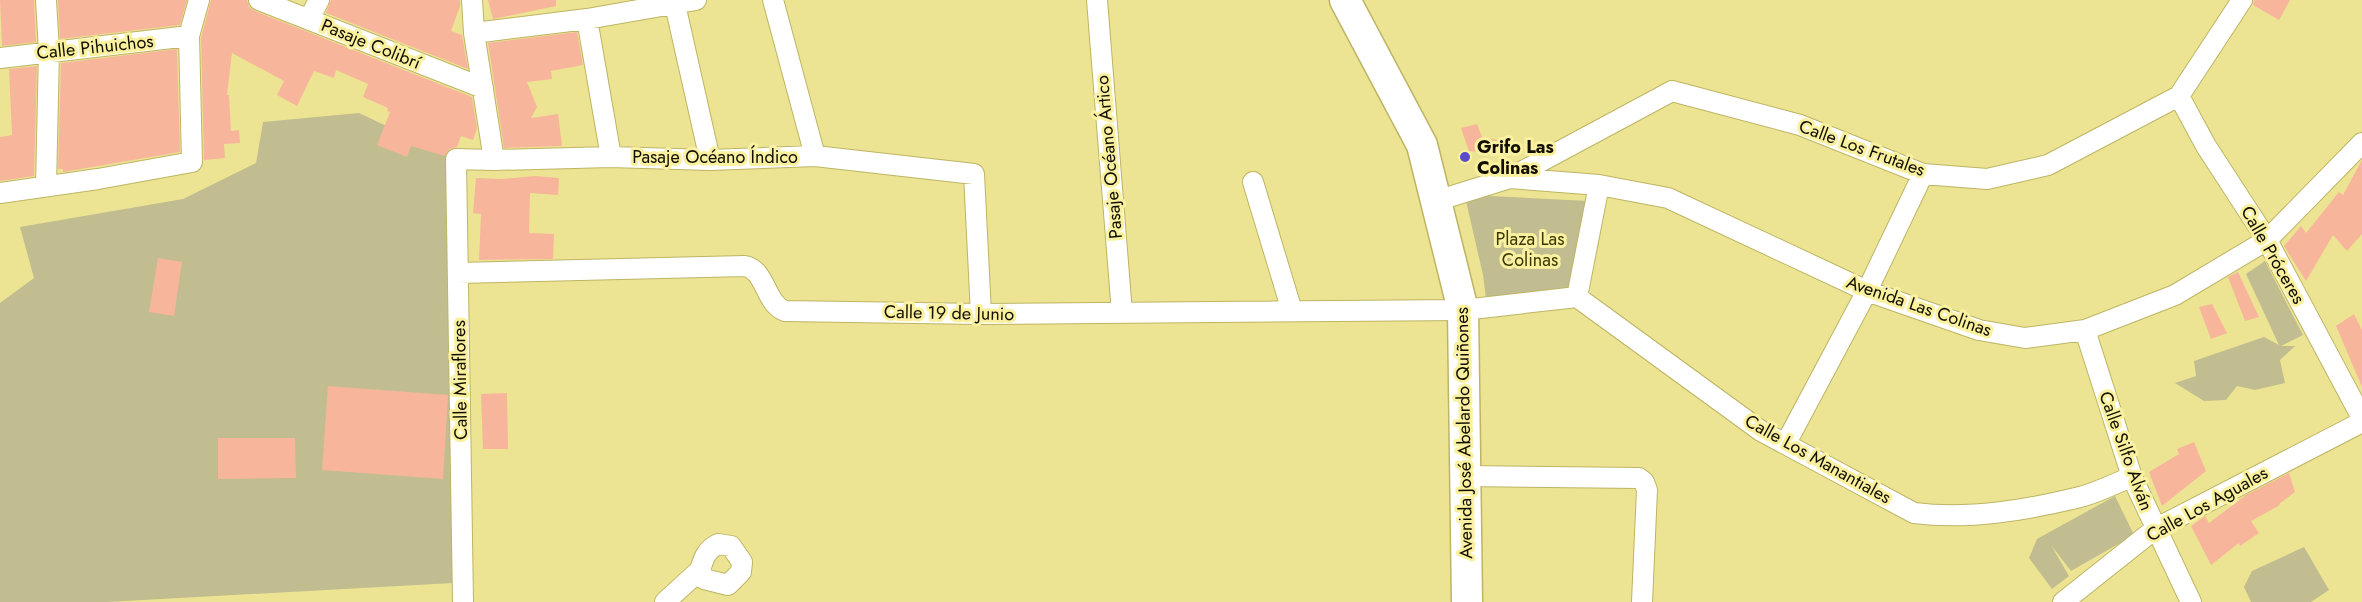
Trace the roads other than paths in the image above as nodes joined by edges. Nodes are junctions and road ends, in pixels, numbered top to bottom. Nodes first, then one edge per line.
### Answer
1 (46, 0) edge
2 (199, 0) edge
3 (259, 0) edge
4 (319, 0) edge
5 (472, 0) edge
6 (696, 0) edge
7 (773, 0) edge
8 (1097, 0) edge
9 (1345, 0) edge
10 (2242, 0) edge
11 (675, 3) edge
12 (309, 19) junction
13 (587, 19) junction
14 (474, 33) junction
15 (189, 36) junction
16 (49, 51) junction
17 (0, 58) edge
18 (483, 88) junction
19 (2179, 96) junction
20 (2362, 143) edge
21 (814, 156) junction
22 (611, 157) junction
23 (456, 159) joint
24 (494, 160) junction
25 (710, 160) junction
26 (1923, 174) junction
27 (1510, 178) junction
28 (1253, 182) dead end
29 (1599, 185) junction
30 (46, 186) junction
31 (0, 193) edge
32 (1436, 201) junction
33 (2267, 240) junction
34 (458, 273) junction
35 (1867, 291) junction
36 (1577, 297) junction
37 (1463, 310) junction
38 (1292, 311) junction
39 (1122, 313) junction
40 (981, 314) junction
41 (2085, 330) junction
42 (2362, 420) edge
43 (1786, 443) junction
44 (1466, 476) junction
45 (2132, 477) junction
46 (2155, 529) junction
47 (700, 570) dead end
48 (463, 602) edge
49 (665, 602) edge
50 (1467, 602) edge
51 (1642, 602) edge
52 (2063, 602) edge
53 (2191, 602) edge

1 - 16 street
2 - 15 street
3 - 12 street, Pasaje Colibrí
4 - 12 street
5 - 14 street
6 - 11 street
7 - 21 street
8 - 39 street, Pasaje Océano Ártico
9 - 32 main road, Avenida José Abelardo Quiñones
10 - 19 street, Calle Los Frutales
11 - 13 street
11 - 25 street
12 - 18 street, Pasaje Colibrí
13 - 14 street
13 - 22 street
14 - 18 street
15 - 16 street, Calle Pihuichos
15 - 30 street
16 - 17 street, Calle Pihuichos
16 - 30 street
18 - 24 street
19 - 26 street, Calle Los Frutales
19 - 33 street, Calle Próceres
20 - 33 street, Avenida Las Colinas
21 - 25 street, Pasaje Océano Índico
21 - 40 street, Pasaje Océano Índico
22 - 24 street, Pasaje Océano Índico
22 - 25 street, Pasaje Océano Índico
23 - 24 street, Pasaje Océano Índico
23 - 34 street, Calle Miraflores
26 - 27 street, Calle Los Frutales
26 - 35 street
27 - 29 street, Avenida Las Colinas
27 - 32 street, Avenida Las Colinas
28 - 38 street
29 - 35 street, Avenida Las Colinas
29 - 36 street
30 - 31 street
32 - 37 main road, Avenida José Abelardo Quiñones
33 - 41 street, Avenida Las Colinas
33 - 42 street, Calle Próceres
34 - 40 street, Calle 19 de Junio
34 - 48 street, Calle Miraflores
35 - 41 street, Avenida Las Colinas
35 - 43 street
36 - 37 street
36 - 43 street, Calle Los Manantiales
37 - 38 street, Calle 19 de Junio
37 - 44 main road, Avenida José Abelardo Quiñones
38 - 39 street, Calle 19 de Junio
39 - 40 street, Calle 19 de Junio
41 - 45 street, Calle Silfo Alván
42 - 46 street, Calle Los Aguales
43 - 45 street, Calle Los Manantiales
44 - 50 main road, Avenida José Abelardo Quiñones
44 - 51 street
45 - 46 street, Calle Silfo Alván
46 - 52 street, Calle Los Aguales
46 - 53 street, Calle Silfo Alván
47 - 49 street

